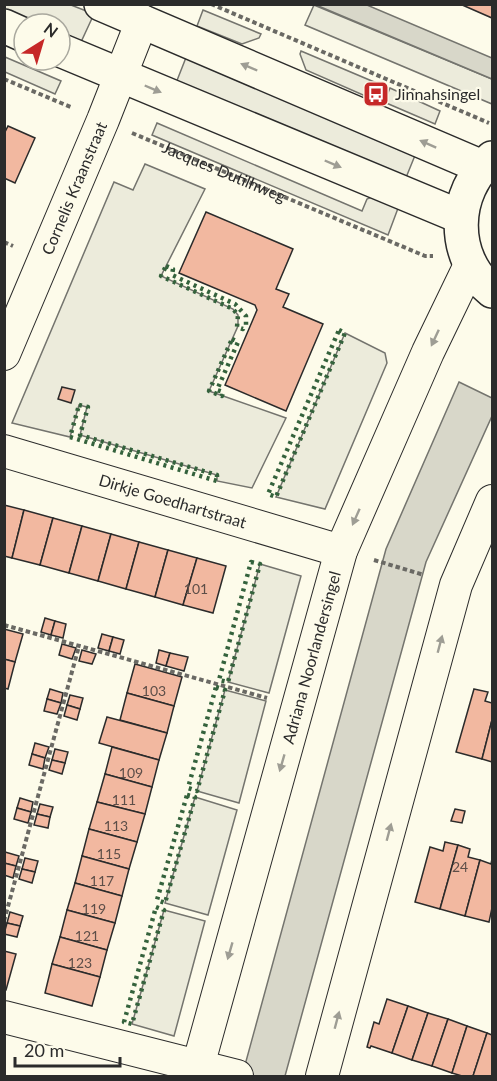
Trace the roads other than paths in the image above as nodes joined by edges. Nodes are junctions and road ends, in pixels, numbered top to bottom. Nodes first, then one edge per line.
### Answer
1 (101, 4) edge
2 (142, 21) junction
3 (72, 55) edge
4 (120, 76) junction
5 (487, 162) edge
6 (461, 217) junction
7 (470, 266) junction
8 (492, 291) edge
9 (4, 354) edge
10 (4, 451) edge
11 (492, 501) edge
12 (341, 551) junction
13 (4, 1017) edge
14 (220, 1072) edge
15 (322, 1077) edge

1 - 2 main road
2 - 4 street, Cornelis Kraanstraat
5 -> 2 main road
3 - 4 main road
4 -> 6 main road
4 - 9 street, Cornelis Kraanstraat
5 - 6 main road
6 - 7 main road
7 - 8 main road
7 -> 12 street, Adriana Noorlandersingel
10 - 12 street, Dirkje Goedhartstraat
15 -> 11 street
12 -> 14 street, Adriana Noorlandersingel
13 - 14 street

